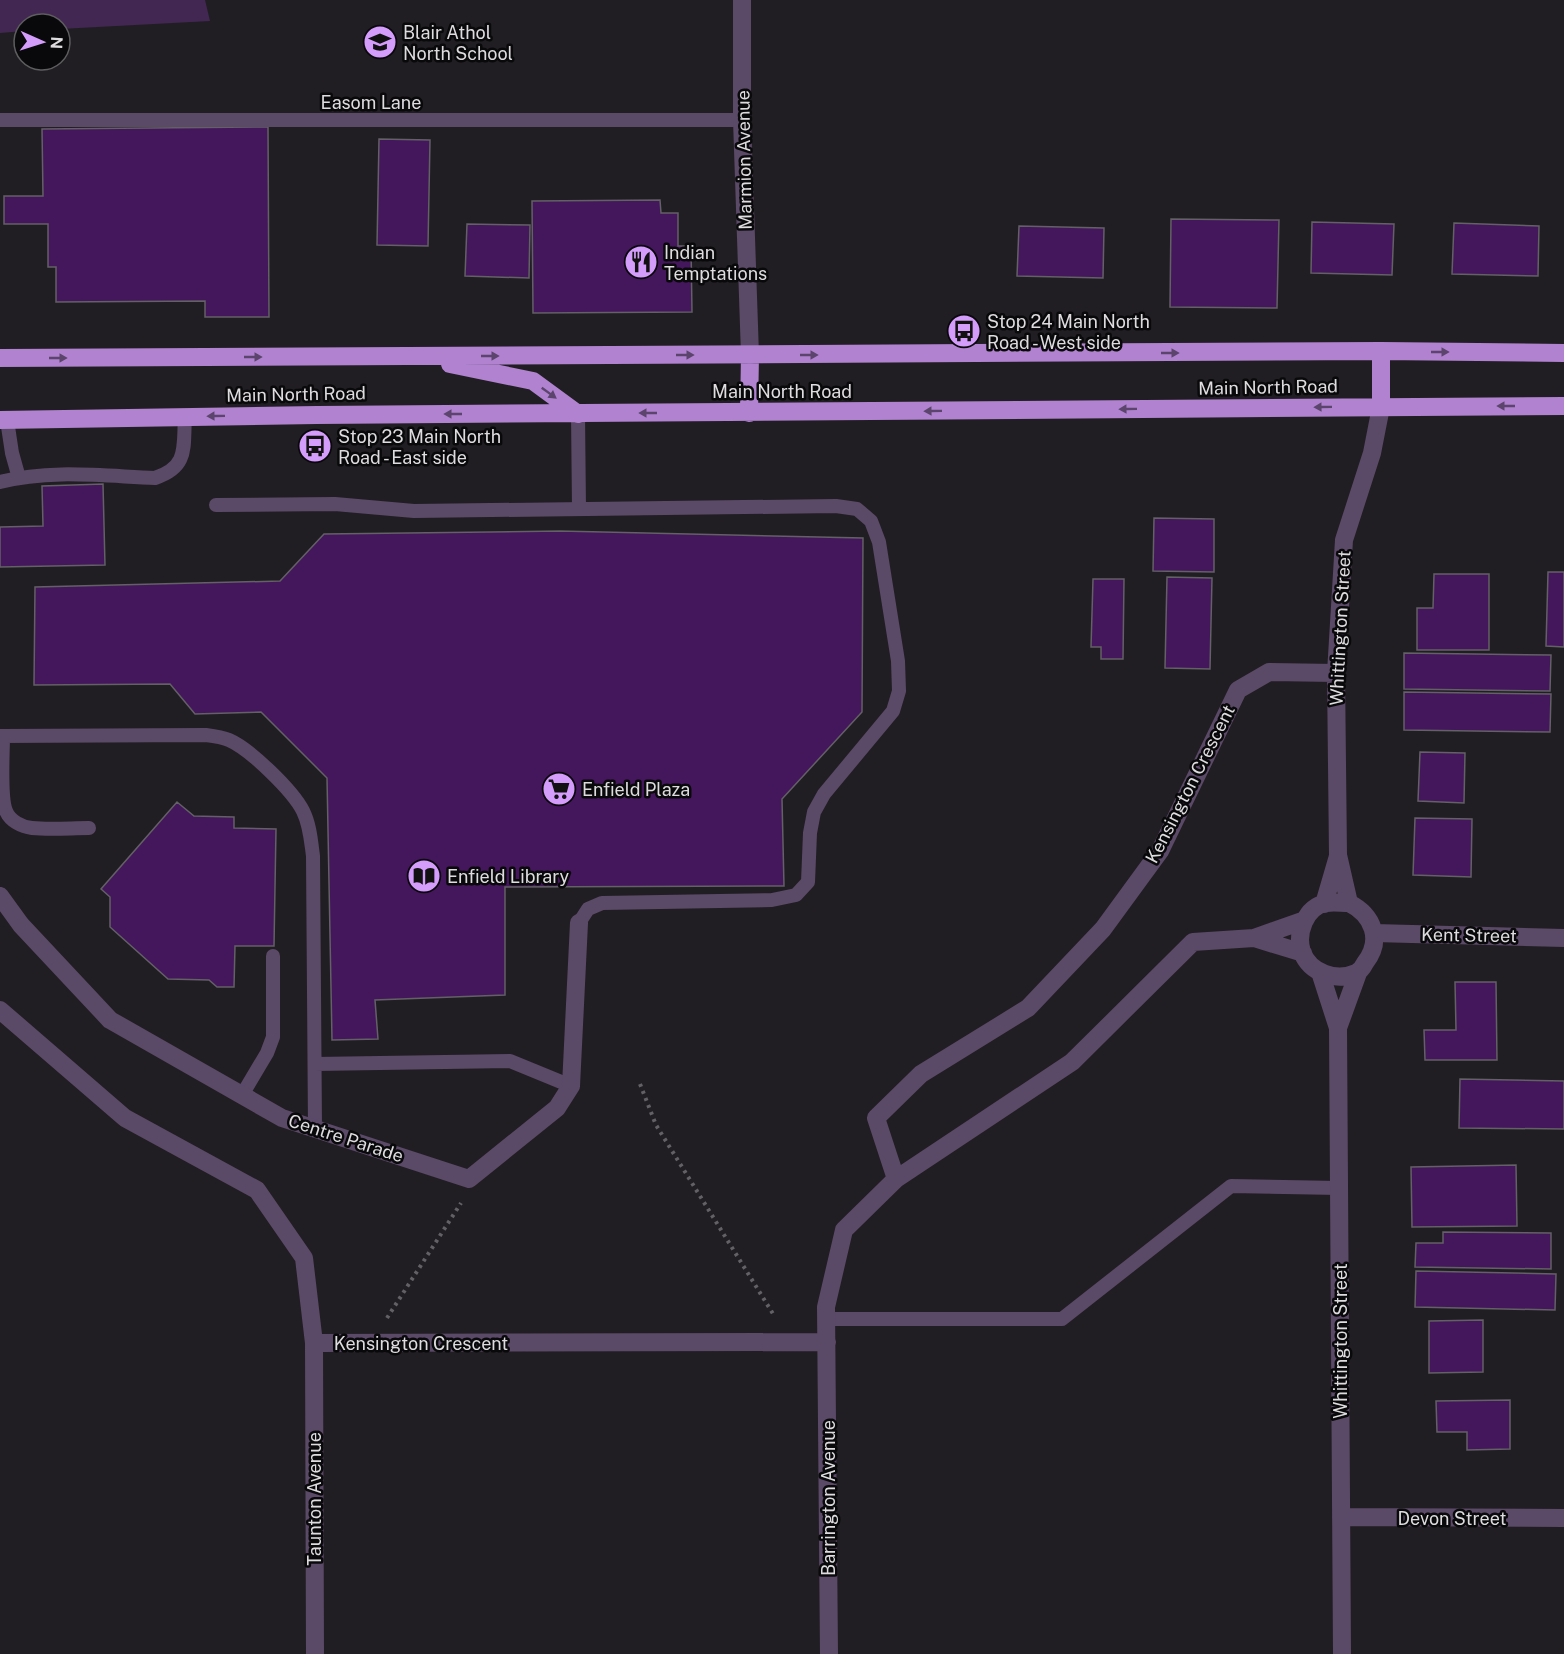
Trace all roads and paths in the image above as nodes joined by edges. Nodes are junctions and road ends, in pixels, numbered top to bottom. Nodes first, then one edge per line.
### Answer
1 (742, 0) edge
2 (0, 120) edge
3 (742, 120) junction
4 (1381, 351) junction
5 (1564, 353) edge
6 (750, 355) junction
7 (413, 357) junction
8 (0, 358) edge
9 (1381, 406) junction
10 (1564, 406) edge
11 (749, 412) junction
12 (578, 414) junction
13 (185, 417) junction
14 (4, 420) edge
15 (19, 477) junction
16 (0, 482) edge
17 (216, 505) dead end
18 (579, 509) junction
19 (1336, 673) junction
20 (1, 736) edge
21 (89, 828) dead end
22 (1338, 855) junction
23 (0, 896) edge
24 (1349, 903) junction
25 (1324, 904) junction
26 (1305, 920) junction
27 (579, 923) joint
28 (1374, 933) junction
29 (1254, 938) junction
30 (1564, 938) edge
31 (1303, 953) junction
32 (273, 956) dead end
33 (1320, 972) junction
34 (1358, 972) junction
35 (0, 1010) edge
36 (1338, 1028) junction
37 (315, 1064) junction
38 (640, 1084) dead end
39 (570, 1086) junction
40 (242, 1095) junction
41 (315, 1128) junction
42 (896, 1179) junction
43 (1339, 1188) junction
44 (463, 1199) dead end
45 (386, 1318) dead end
46 (826, 1319) junction
47 (778, 1323) dead end
48 (827, 1342) junction
49 (314, 1343) junction
50 (1341, 1517) junction
51 (1564, 1518) edge
52 (315, 1654) edge
53 (829, 1654) edge
54 (1342, 1654) edge

1 - 3 street, Marmion Avenue
2 - 3 lane, Easom Lane
3 - 6 street, Marmion Avenue
4 -> 5 highway, Main North Road
6 -> 4 highway, Main North Road
4 - 9 highway
7 -> 6 highway, Main North Road
6 - 11 highway
8 -> 7 highway, Main North Road
7 -> 12 highway
10 -> 9 highway, Main North Road
9 -> 11 highway, Main North Road
9 - 19 street, Whittington Street
11 -> 12 highway, Main North Road
12 -> 13 highway, Main North Road
12 - 18 lane
13 - 14 highway, Main North Road
13 - 15 lane
14 - 15 lane
15 - 16 lane
17 - 18 lane
18 - 27 lane
19 - 22 street, Whittington Street
19 - 42 street, Kensington Crescent
20 - 21 lane
20 - 37 lane
22 - 24 street, Whittington Street
22 - 25 street, Whittington Street
23 - 40 street, Centre Parade
24 - 25 street
24 - 28 street
25 - 26 street
26 - 29 street
26 - 31 street
27 - 39 street
28 - 30 street, Kent Street
28 - 34 street
29 - 31 street
29 - 42 street
31 - 33 street
32 - 40 lane
33 - 34 street
33 - 36 street, Whittington Street
34 - 36 street, Whittington Street
35 - 49 street, Kensington Crescent
36 - 43 street, Whittington Street
37 - 39 lane
37 - 41 lane
38 - 47 path
39 - 41 street, Centre Parade
40 - 41 street, Centre Parade
42 - 46 street
43 - 46 lane
43 - 50 street, Whittington Street
44 - 45 path
46 - 48 street
48 - 49 street, Kensington Crescent
48 - 53 street, Barrington Avenue
49 - 52 street, Taunton Avenue
50 - 51 street, Devon Street
50 - 54 street, Whittington Street

